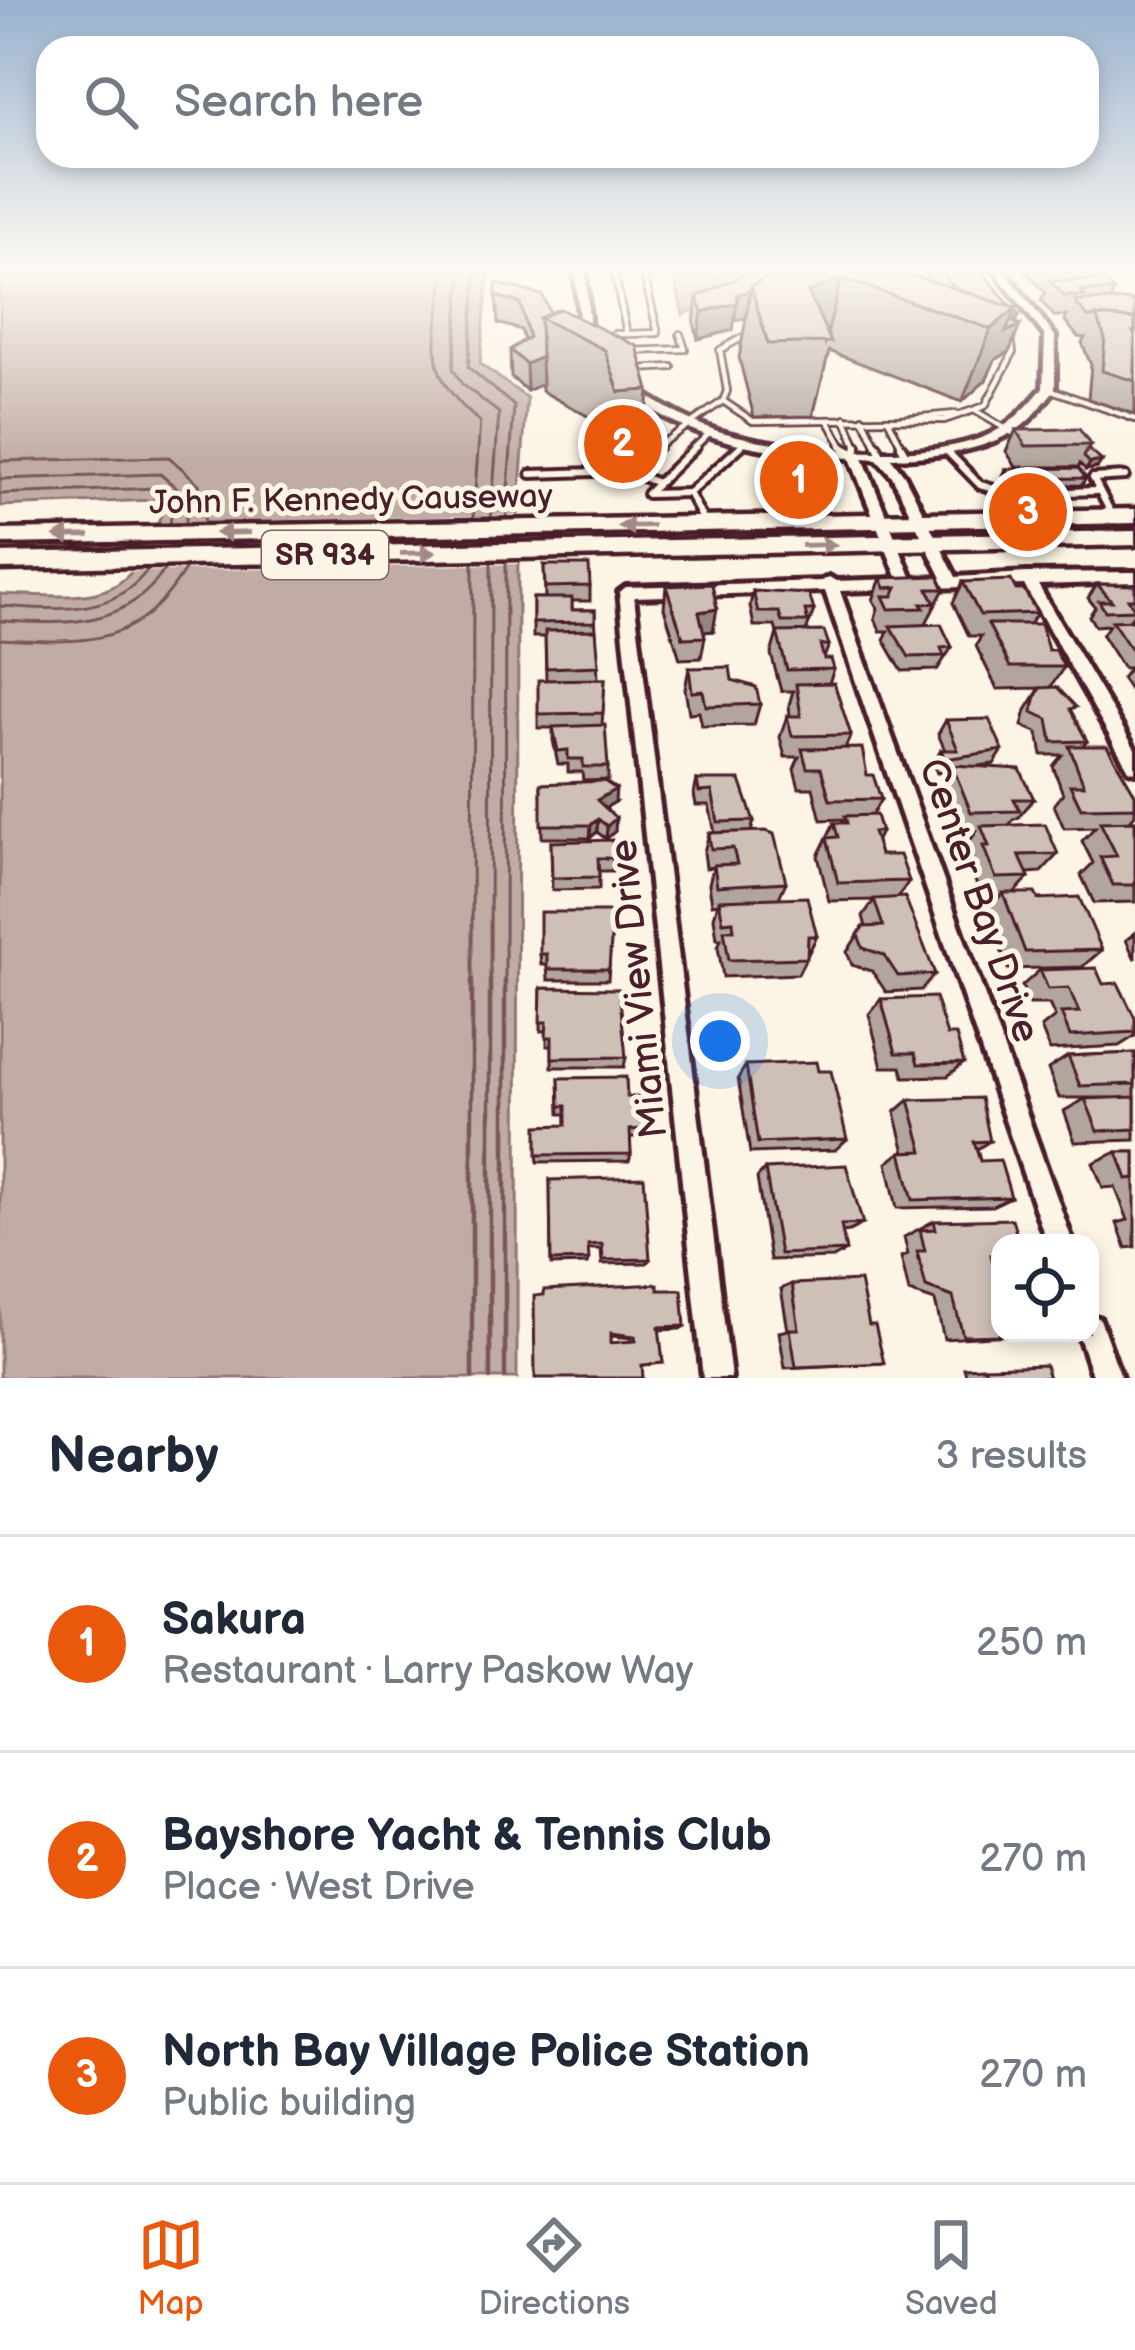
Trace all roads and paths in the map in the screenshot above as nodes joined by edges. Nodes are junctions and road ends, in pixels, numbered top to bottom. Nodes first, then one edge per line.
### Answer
1 (605, 334) edge
2 (614, 334) edge
3 (680, 334) dead end
4 (747, 334) edge
5 (1006, 334) edge
6 (1049, 334) edge
7 (584, 335) joint
8 (622, 351) junction
9 (598, 362) edge
10 (672, 368) dead end
11 (634, 369) junction
12 (618, 376) joint
13 (1049, 389) junction
14 (723, 401) junction
15 (637, 409) edge
16 (973, 410) junction
17 (845, 418) junction
18 (863, 418) junction
19 (1135, 418) edge
20 (888, 419) junction
21 (828, 420) junction
22 (685, 423) junction
23 (1006, 429) junction
24 (710, 432) junction
25 (746, 441) junction
26 (1036, 446) edge
27 (945, 449) junction
28 (905, 453) junction
29 (855, 454) junction
30 (881, 455) junction
31 (532, 474) dead end
32 (1125, 476) dead end
33 (658, 483) junction
34 (1096, 491) junction
35 (688, 493) junction
36 (1012, 494) junction
37 (1124, 516) edge
38 (1025, 518) junction
39 (706, 524) junction
40 (926, 531) junction
41 (885, 532) junction
42 (0, 537) edge
43 (1135, 538) edge
44 (517, 540) junction
45 (0, 561) edge
46 (1135, 577) edge
47 (950, 578) junction
48 (1027, 578) junction
49 (904, 579) junction
50 (829, 582) junction
51 (1135, 766) edge
52 (1057, 1234) edge
53 (1095, 1342) edge
54 (717, 1378) edge
55 (1107, 1378) edge

1 - 7 lane
2 - 8 lane
3 - 8 lane
4 - 14 lane
5 - 16 lane
6 - 13 street
7 - 9 street
8 - 11 lane
10 - 11 lane
11 - 12 lane
12 - 22 street
13 - 19 lane
13 - 23 street
14 - 21 lane
14 - 22 lane
15 - 22 lane
16 - 20 lane
16 - 23 lane
17 - 18 lane
17 - 21 lane
17 - 29 lane
18 - 20 lane
18 - 30 lane
20 - 28 lane
21 - 29 lane
22 - 24 street
23 - 26 lane
23 - 27 street
24 - 25 street
24 - 33 lane
25 - 29 street
25 - 35 lane
27 - 28 street
27 - 36 lane
28 - 30 street
29 - 30 street
29 - 41 street
30 - 40 street
31 - 33 lane
32 - 34 lane
33 - 35 lane
34 - 36 lane
34 - 37 lane
35 - 39 lane
36 - 38 lane
37 - 38 main road, John F. Kennedy Causeway / SR 934
38 - 40 main road, John F. Kennedy Causeway / SR 934
39 - 41 main road, John F. Kennedy Causeway / SR 934
39 -> 44 main road, John F. Kennedy Causeway / SR 934
40 - 41 main road, John F. Kennedy Causeway / SR 934
40 - 43 main road, John F. Kennedy Causeway / SR 934
40 - 47 street
44 -> 41 main road, John F. Kennedy Causeway / SR 934
41 - 49 street
44 -> 42 main road, John F. Kennedy Causeway / SR 934
45 -> 44 main road, John F. Kennedy Causeway / SR 934
46 - 48 street
47 - 48 street
47 - 49 street
48 - 51 street
49 - 50 street
50 - 52 street, Center Bay Drive
50 - 54 street, Miami View Drive
53 - 55 street

